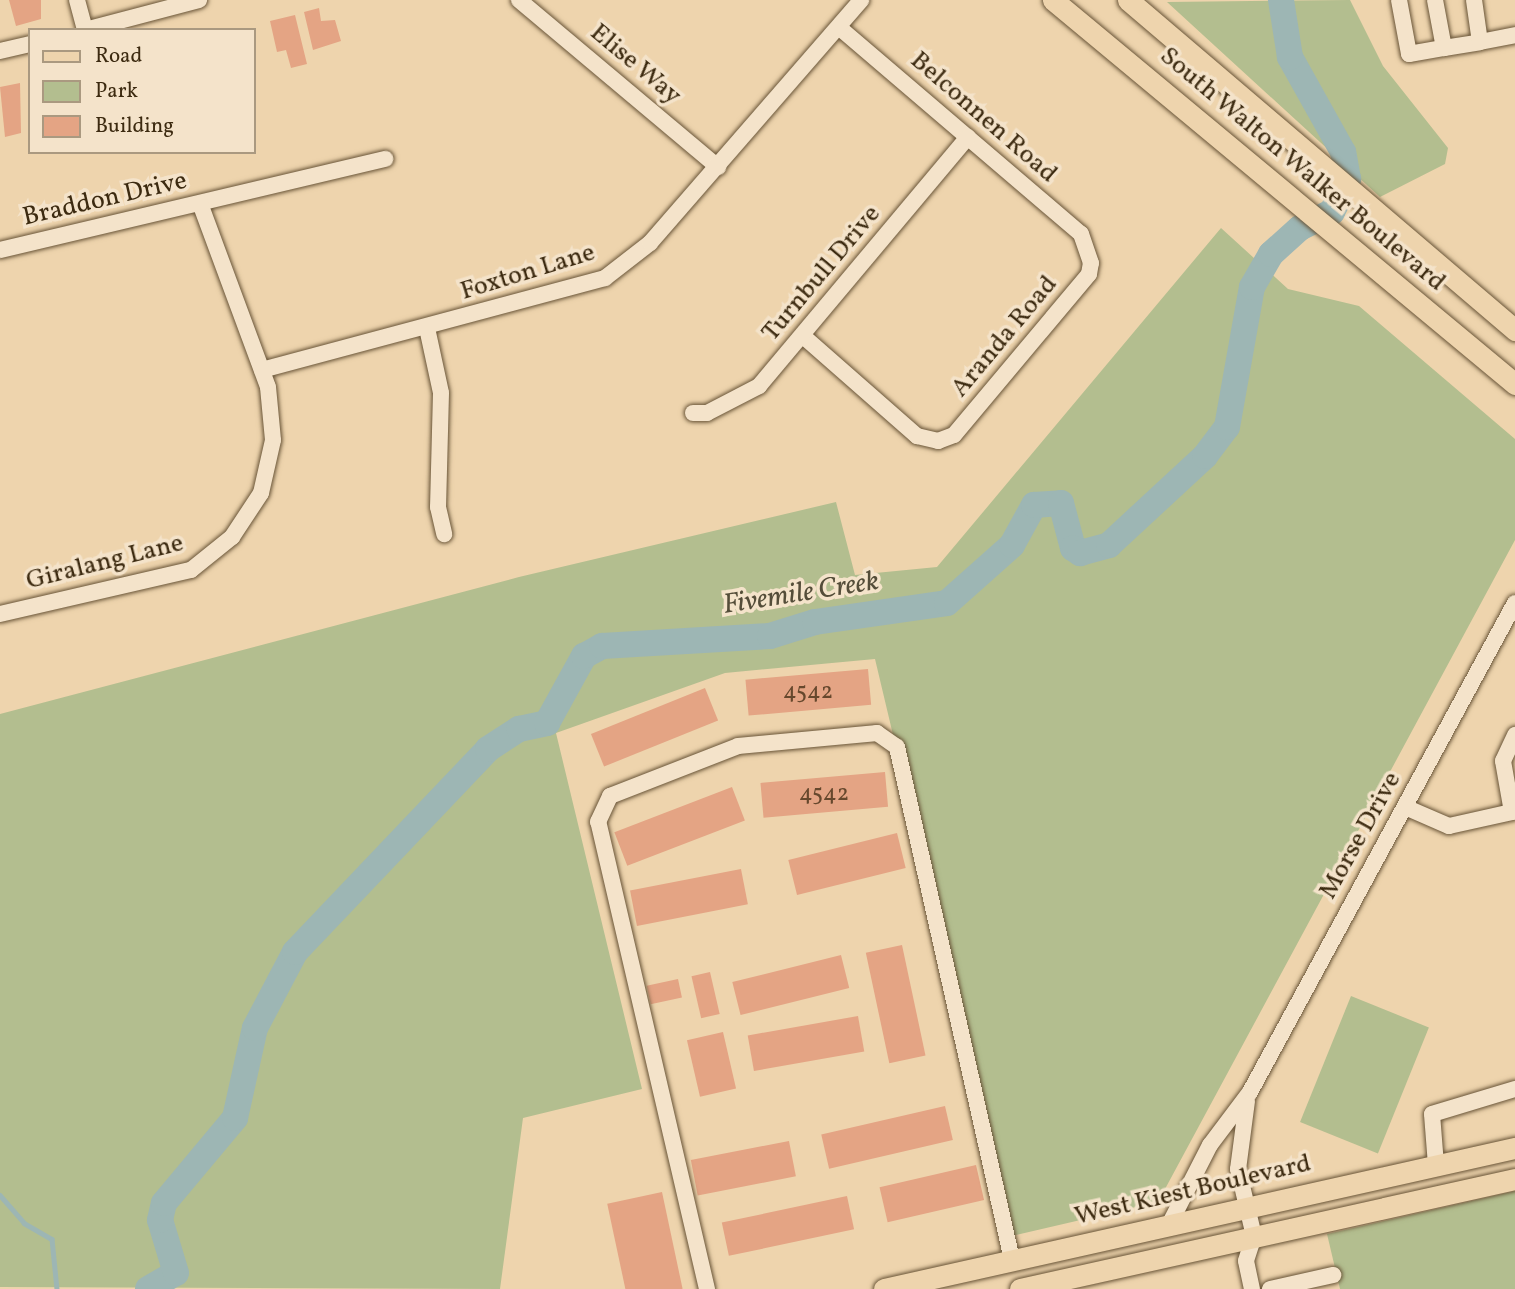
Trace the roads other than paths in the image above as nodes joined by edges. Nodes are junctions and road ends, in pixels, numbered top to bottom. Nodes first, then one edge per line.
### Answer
1 (77, 0) edge
2 (200, 0) edge
3 (519, 0) edge
4 (861, 0) edge
5 (1053, 0) edge
6 (1128, 0) edge
7 (1399, 0) edge
8 (1435, 0) edge
9 (1474, 0) edge
10 (839, 27) junction
11 (84, 28) edge
12 (93, 28) edge
13 (1515, 36) edge
14 (1480, 41) junction
15 (28, 44) edge
16 (1444, 48) junction
17 (0, 51) edge
18 (968, 137) junction
19 (384, 159) dead end
20 (719, 167) junction
21 (200, 203) junction
22 (0, 250) edge
23 (1091, 252) joint
24 (427, 328) junction
25 (1515, 330) edge
26 (803, 336) junction
27 (262, 370) junction
28 (1515, 384) edge
29 (693, 413) dead end
30 (444, 534) dead end
31 (1515, 603) edge
32 (0, 614) edge
33 (1515, 735) edge
34 (1405, 807) junction
35 (1515, 1089) edge
36 (1250, 1092) junction
37 (1515, 1148) edge
38 (1436, 1166) junction
39 (1515, 1179) edge
40 (1246, 1208) junction
41 (1169, 1225) junction
42 (1254, 1236) junction
43 (1012, 1260) junction
44 (1333, 1275) dead end
45 (707, 1289) edge
46 (884, 1289) edge
47 (1020, 1289) edge
48 (1252, 1289) edge
49 (1270, 1289) edge

1 - 11 street
2 - 12 street
3 - 20 street, Elise Way
4 - 10 street, Foxton Lane
5 - 28 main road, South Walton Walker Boulevard
6 - 25 main road, South Walton Walker Boulevard
7 - 16 street
8 - 16 street
9 - 14 street
10 - 18 street, Belconnen Road
10 - 20 street, Foxton Lane
13 - 14 street
14 - 16 street
15 - 17 street
18 - 23 street, Belconnen Road
18 - 26 street, Turnbull Drive
19 - 21 street, Braddon Drive
20 - 24 street, Foxton Lane
21 - 22 street, Braddon Drive
21 - 27 street, Giralang Lane
23 - 26 street, Aranda Road
24 - 27 street, Foxton Lane
24 - 30 street
26 - 29 street, Turnbull Drive
27 - 32 street, Giralang Lane
31 - 34 street, Morse Drive
33 - 34 street
34 - 36 street, Morse Drive
35 - 38 street
36 - 40 street, Morse Drive
36 - 41 street, Morse Drive
37 - 38 main road, West Kiest Boulevard
38 - 40 main road, West Kiest Boulevard
39 - 42 main road
40 - 41 main road, West Kiest Boulevard
40 - 42 street, Morse Drive
41 - 43 main road, West Kiest Boulevard
42 - 47 main road
42 - 48 street
43 - 45 street
43 - 46 main road, West Kiest Boulevard
44 - 49 street

